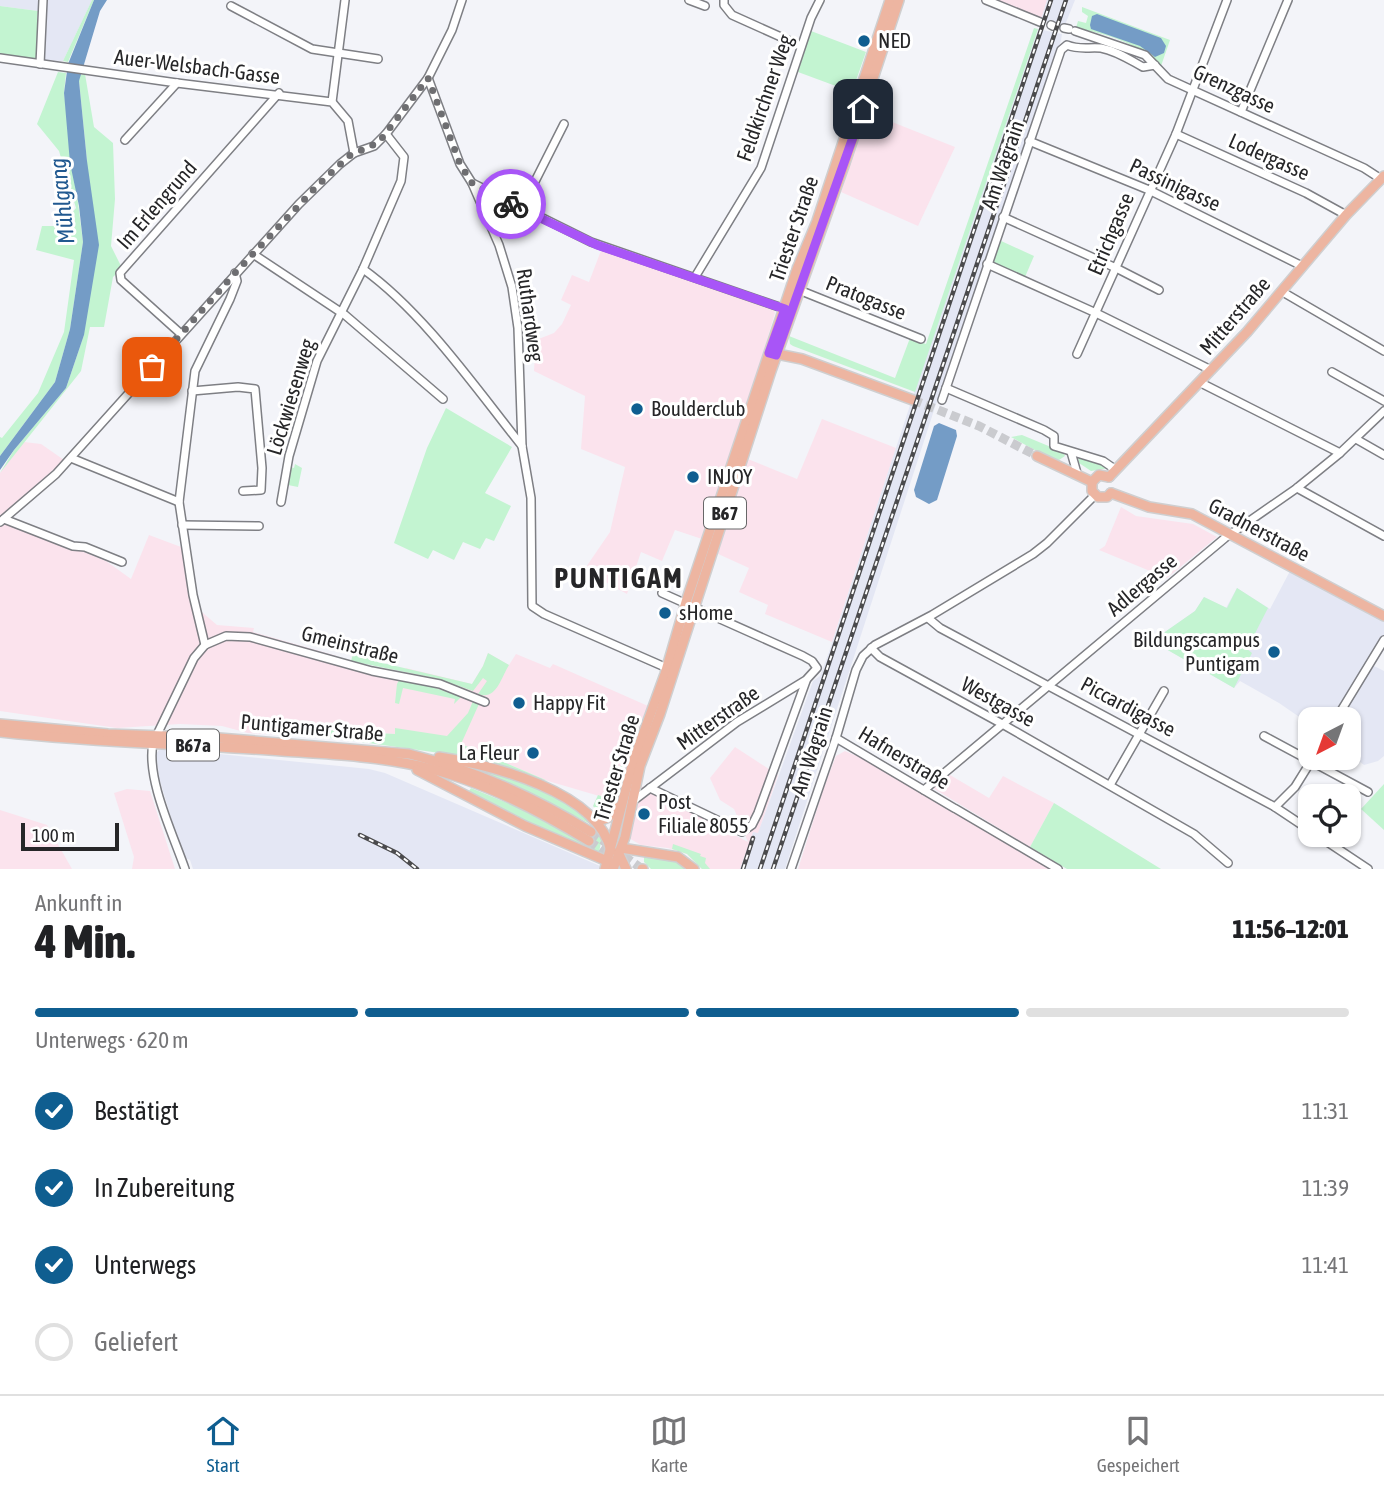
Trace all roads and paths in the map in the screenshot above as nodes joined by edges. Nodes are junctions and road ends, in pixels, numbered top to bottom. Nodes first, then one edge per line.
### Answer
1 (43, 0) edge
2 (345, 0) edge
3 (461, 0) edge
4 (689, 0) edge
5 (724, 0) edge
6 (820, 0) edge
7 (890, 0) edge
8 (899, 0) edge
9 (986, 0) edge
10 (1227, 0) edge
11 (1288, 0) edge
12 (231, 6) dead end
13 (705, 6) dead end
14 (1040, 22) dead end
15 (1069, 29) dead end
16 (801, 46) junction
17 (338, 53) junction
18 (0, 58) edge
19 (378, 59) dead end
20 (40, 64) junction
21 (1155, 65) junction
22 (428, 78) junction
23 (177, 83) junction
24 (1194, 89) junction
25 (279, 93) junction
26 (332, 102) junction
27 (1241, 112) junction
28 (564, 124) dead end
29 (386, 134) junction
30 (1176, 134) junction
31 (125, 140) dead end
32 (1030, 141) junction
33 (354, 153) junction
34 (1382, 177) edge
35 (472, 183) junction
36 (1149, 191) junction
37 (522, 209) junction
38 (1346, 215) junction
39 (1003, 217) junction
40 (253, 254) junction
41 (987, 264) junction
42 (1303, 266) junction
43 (1116, 268) junction
44 (363, 269) junction
45 (235, 273) junction
46 (695, 277) junction
47 (799, 290) junction
48 (1159, 290) dead end
49 (1281, 291) junction
50 (785, 309) junction
51 (340, 312) junction
52 (1096, 313) junction
53 (181, 334) junction
54 (921, 339) dead end
55 (1384, 351) edge
56 (773, 354) junction
57 (1077, 354) dead end
58 (1211, 370) junction
59 (1332, 372) dead end
60 (1199, 382) junction
61 (946, 388) junction
62 (192, 391) junction
63 (443, 399) dead end
64 (913, 400) tunnel mouth
65 (942, 400) dead end
66 (1384, 401) edge
67 (1384, 411) edge
68 (1356, 439) junction
69 (522, 446) junction
70 (1071, 452) junction
71 (1340, 453) junction
72 (1384, 455) edge
73 (1037, 456) tunnel mouth
74 (71, 458) junction
75 (1113, 473) junction
76 (1077, 474) junction
77 (1092, 482) junction
78 (1297, 488) junction
79 (243, 491) dead end
80 (1111, 493) junction
81 (1095, 495) junction
82 (178, 502) junction
83 (281, 502) dead end
84 (2, 520) edge
85 (182, 525) junction
86 (259, 526) dead end
87 (1230, 534) junction
88 (1384, 536) edge
89 (122, 562) dead end
90 (662, 593) dead end
91 (690, 604) junction
92 (1384, 616) edge
93 (928, 618) junction
94 (1384, 640) edge
95 (205, 645) junction
96 (871, 648) junction
97 (667, 668) junction
98 (806, 680) junction
99 (1050, 685) junction
100 (1164, 691) dead end
101 (485, 702) dead end
102 (1343, 707) edge
103 (0, 724) edge
104 (1004, 725) junction
105 (0, 732) edge
106 (158, 734) junction
107 (1141, 734) junction
108 (1265, 736) dead end
109 (836, 738) junction
110 (153, 743) junction
111 (1298, 753) edge
112 (409, 754) junction
113 (400, 762) junction
114 (1305, 770) edge
115 (1329, 770) edge
116 (1110, 785) junction
117 (650, 788) junction
118 (924, 790) junction
119 (1368, 792) dead end
120 (622, 799) junction
121 (632, 802) junction
122 (1275, 807) junction
123 (593, 818) junction
124 (567, 822) junction
125 (1298, 822) edge
126 (590, 836) tunnel mouth
127 (1335, 847) edge
128 (613, 858) edge
129 (1228, 863) dead end
130 (185, 869) edge
131 (626, 869) edge
132 (694, 869) edge
133 (791, 869) edge
134 (1058, 869) edge
135 (1368, 869) edge

1 - 20 street
2 - 17 street
3 - 22 street
4 - 13 street
5 - 16 street
6 - 16 street, Feldkirchner Weg
7 - 50 main road, Triester Straße / B67
8 - 47 main road, Triester Straße / B67
9 - 14 street
10 - 24 street, Etrichgasse
11 - 27 street
12 - 17 street
15 - 21 street, Grenzgasse
16 - 46 street, Feldkirchner Weg
17 - 19 street
17 - 26 street
18 - 20 street, Auer-Welsbach-Gasse
20 - 23 street, Auer-Welsbach-Gasse
21 - 24 street, Grenzgasse
21 - 32 street, Am Wagrain
22 - 29 street
22 - 35 street, Ruthardweg
23 - 25 street, Auer-Welsbach-Gasse
23 - 31 street
24 - 27 street, Grenzgasse
24 - 30 street, Etrichgasse
25 - 26 street, Auer-Welsbach-Gasse
25 - 53 street, Im Erlengrund
26 - 33 street
27 - 34 street, Grenzgasse
28 - 37 street
29 - 33 street
29 - 44 street, Löckwiesenweg
30 - 36 street, Etrichgasse
30 - 38 street, Lodergasse
32 - 36 street, Passinigasse
32 - 39 street, Am Wagrain
33 - 40 street
34 - 38 main road, Mitterstraße
35 - 37 street
35 - 69 street, Ruthardweg
36 - 42 street, Passinigasse
36 - 43 street, Etrichgasse
37 - 46 street
38 - 42 main road, Mitterstraße
39 - 41 street, Am Wagrain
39 - 43 street
40 - 45 street
40 - 51 street
41 - 52 street
41 - 61 street, Am Wagrain
42 - 49 main road, Mitterstraße
43 - 48 street
43 - 52 street, Etrichgasse
44 - 51 street, Löckwiesenweg
44 - 69 street, Ruthardweg
45 - 53 street
45 - 62 street
46 - 50 street
47 - 54 street, Pratogasse
47 - 56 main road, Triester Straße / B67
49 - 55 street
49 - 58 main road, Mitterstraße
50 - 56 main road, Triester Straße / B67
51 - 63 street
51 - 83 street, Löckwiesenweg
52 - 57 street, Etrichgasse
52 - 58 street
53 - 74 street
56 - 64 main road
56 - 91 main road, Triester Straße / B67
58 - 60 main road, Mitterstraße
59 - 66 street
60 - 71 street
60 - 75 main road, Mitterstraße
61 - 65 street, Am Wagrain
61 - 70 street
62 - 79 street
62 - 82 street
67 - 68 street, Adlergasse
68 - 71 street, Adlergasse
68 - 72 street
69 - 97 street, Ruthardweg
70 - 75 street
70 - 76 street
71 - 78 street, Adlergasse
73 - 76 main road
74 - 82 street
74 - 84 street
75 - 77 main road
75 - 80 main road
76 - 77 main road
77 - 81 main road
78 - 87 street, Adlergasse
78 - 88 street
80 - 81 main road
80 - 87 main road, Gradnerstraße
81 - 93 street
82 - 85 street
84 - 89 street
85 - 86 street
85 - 95 street
87 - 92 main road, Gradnerstraße
87 - 99 street, Adlergasse
90 - 91 street
91 - 97 main road, Triester Straße / B67
91 - 98 street
91 - 121 main road, Triester Straße / B67
93 - 96 street
93 - 99 street, Piccardigasse
94 - 102 street
95 - 101 street, Gmeinstraße
95 - 106 street
96 - 104 street, Westgasse
96 - 109 street, Am Wagrain
97 - 120 main road, Triester Straße / B67
98 - 117 street, Mitterstraße
98 - 117 street
99 - 104 street, Adlergasse
99 - 107 street, Piccardigasse
100 - 107 street
103 - 106 main road, Puntigamer Straße / B67a
104 - 116 street, Westgasse
104 - 118 street, Adlergasse
105 - 110 main road, Puntigamer Straße / B67a
106 - 110 street
106 - 112 main road, Puntigamer Straße / B67a
107 - 116 street
107 - 122 street, Piccardigasse
108 - 111 street
109 - 118 street, Hafnerstraße
109 - 133 street, Am Wagrain
110 - 113 main road, Puntigamer Straße / B67a
110 - 130 street
112 - 123 main road
112 - 124 main road, Puntigamer Straße / B67a
113 - 124 main road, Puntigamer Straße / B67a
113 - 128 main road
114 - 122 street
115 - 119 street
116 - 129 street, Westgasse
117 - 121 street, Mitterstraße
118 - 134 street, Hafnerstraße
120 - 123 main road
120 - 128 main road, Triester Straße / B67
121 - 128 main road, Triester Straße / B67
122 - 125 street, Piccardigasse
123 - 128 main road
124 - 126 main road, B67a
127 - 135 street
128 - 131 main road
128 - 132 main road

